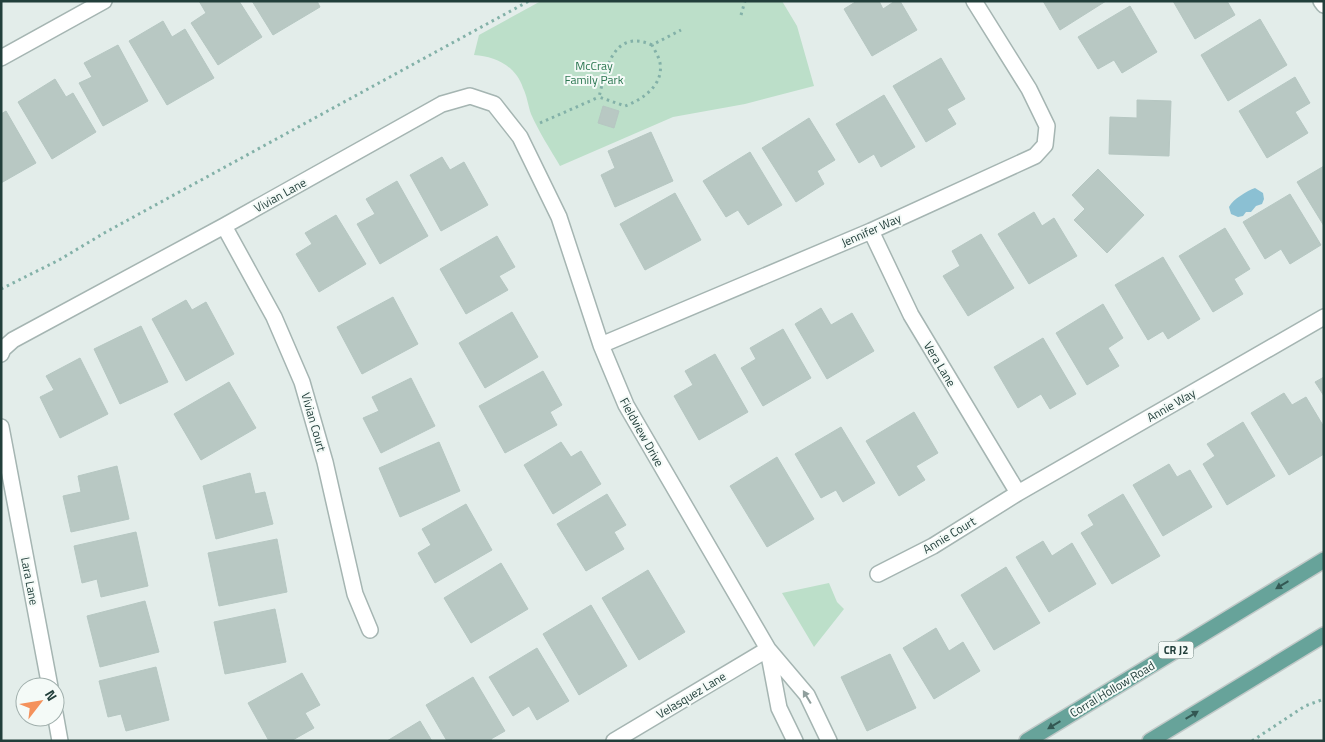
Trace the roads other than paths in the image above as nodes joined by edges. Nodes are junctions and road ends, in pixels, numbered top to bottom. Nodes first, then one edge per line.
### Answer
1 (104, 1) edge
2 (974, 1) edge
3 (1322, 1) edge
4 (1324, 5) edge
5 (2, 56) edge
6 (538, 172) joint
7 (224, 226) junction
8 (871, 231) junction
9 (1324, 317) edge
10 (601, 345) junction
11 (1, 354) edge
12 (1, 427) edge
13 (1018, 493) junction
14 (1324, 560) edge
15 (878, 574) dead end
16 (370, 630) dead end
17 (1324, 635) edge
18 (768, 648) junction
19 (48, 677) edge
20 (58, 727) edge
21 (60, 741) edge
22 (614, 741) edge
23 (795, 741) edge
24 (829, 741) edge
25 (1027, 741) edge
26 (1150, 741) edge

1 - 5 street
2 - 8 street, Jennifer Way
3 - 4 street
6 - 7 street, Vivian Lane
6 - 10 street, Fieldview Drive
7 - 11 street, Vivian Lane
7 - 16 street, Vivian Court
8 - 10 street, Jennifer Way
8 - 13 street, Vera Lane
9 - 13 street, Annie Way
10 - 18 street, Fieldview Drive
12 - 19 street, Lara Lane
13 - 15 street, Annie Court
14 -> 25 main road, Corral Hollow Road / CR J2
26 -> 17 main road
18 - 22 street, Velasquez Lane
18 - 23 street, Fieldview Drive
24 -> 18 street, Fieldview Drive
20 - 21 street

